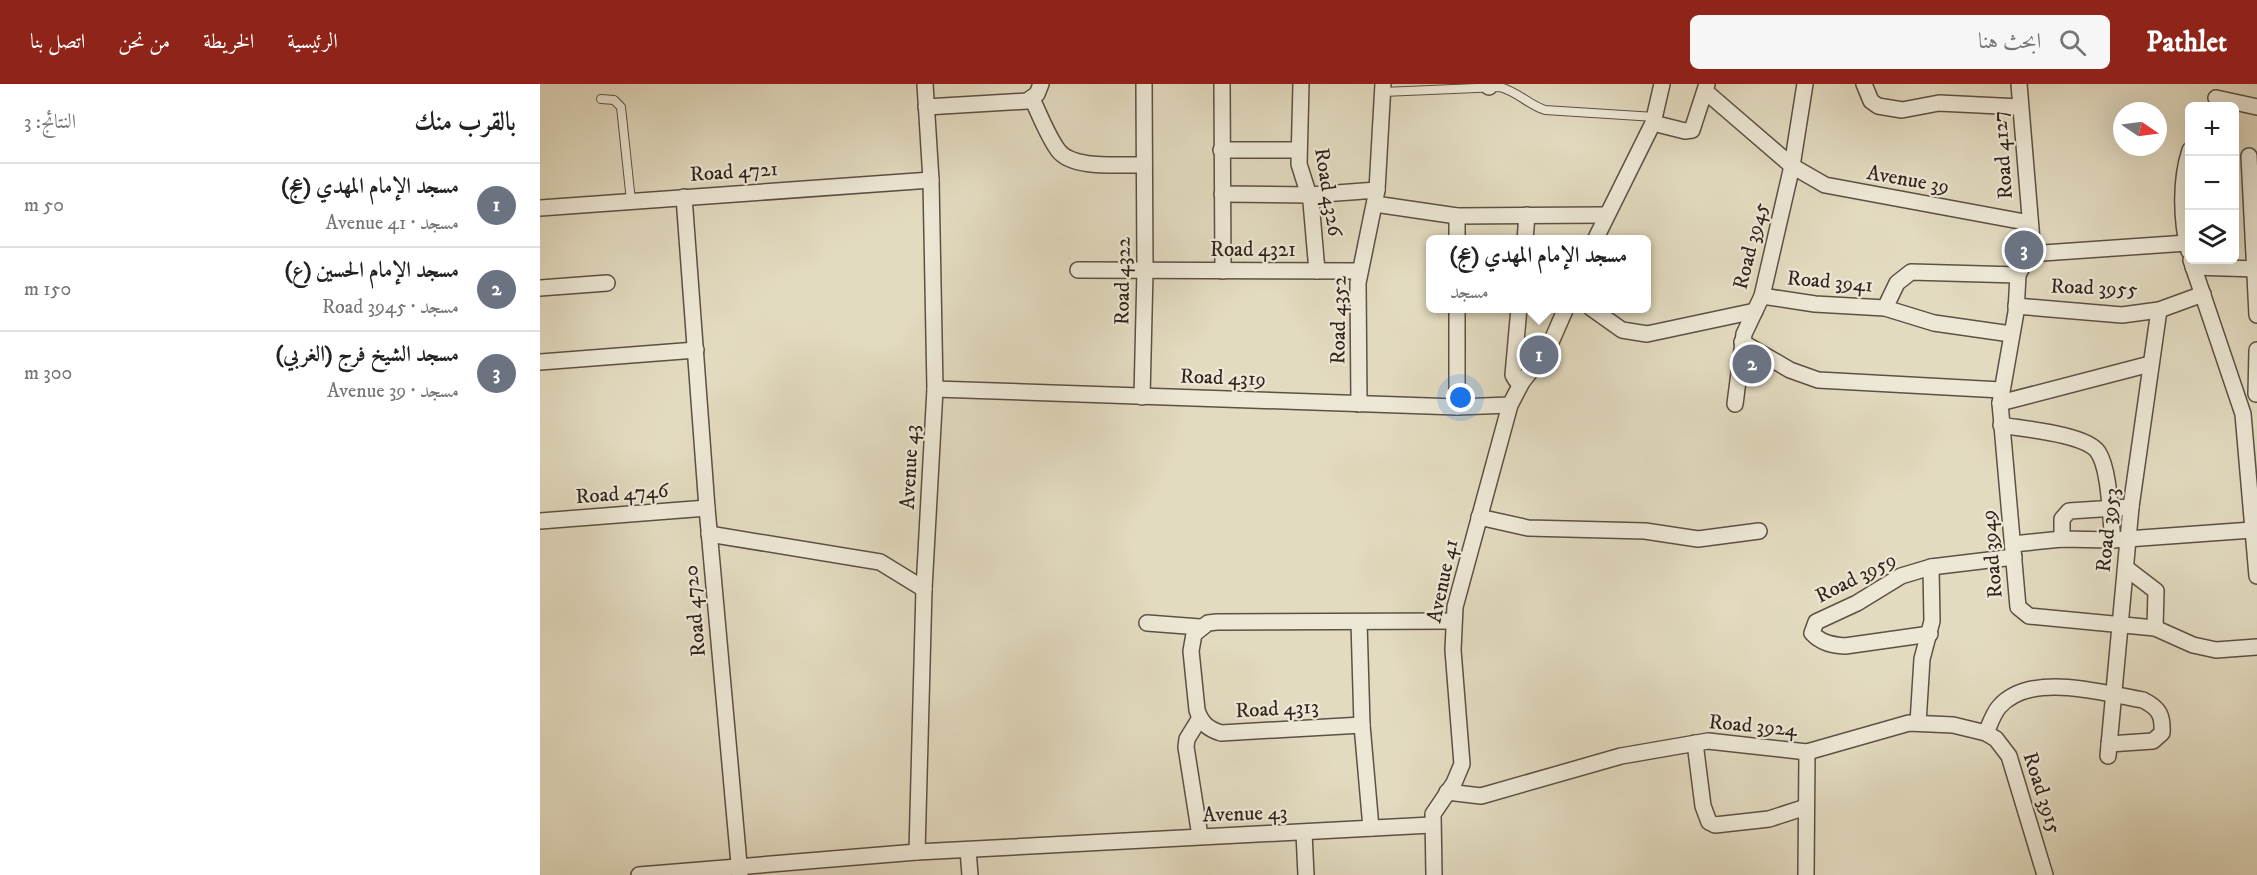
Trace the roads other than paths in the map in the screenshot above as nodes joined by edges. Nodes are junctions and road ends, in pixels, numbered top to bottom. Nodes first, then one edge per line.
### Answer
1 (925, 84) edge
2 (1041, 84) edge
3 (1144, 84) edge
4 (1222, 84) edge
5 (1301, 84) edge
6 (1662, 84) edge
7 (1805, 84) edge
8 (1864, 84) edge
9 (2019, 84) edge
10 (1489, 85) edge
11 (1706, 87) edge
12 (1383, 88) edge
13 (2216, 96) edge
14 (601, 99) dead end
15 (1032, 99) junction
16 (926, 106) junction
17 (2257, 106) edge
18 (2020, 107) junction
19 (1654, 120) junction
20 (1221, 150) junction
21 (1298, 150) junction
22 (2247, 155) edge
23 (2189, 156) edge
24 (1144, 165) junction
25 (1792, 166) junction
26 (931, 180) junction
27 (1222, 194) junction
28 (1310, 195) junction
29 (684, 197) junction
30 (1376, 197) junction
31 (631, 201) junction
32 (540, 208) edge
33 (2187, 210) edge
34 (1527, 215) junction
35 (1605, 215) junction
36 (1457, 216) junction
37 (2030, 223) junction
38 (1457, 235) edge
39 (1525, 235) edge
40 (1597, 235) edge
41 (2029, 254) junction
42 (2185, 256) edge
43 (2193, 264) edge
44 (2230, 264) edge
45 (2255, 269) edge
46 (1078, 270) dead end
47 (1146, 270) junction
48 (1223, 271) junction
49 (1317, 271) junction
50 (1360, 271) junction
51 (2018, 275) junction
52 (607, 283) dead end
53 (540, 288) edge
54 (2203, 294) junction
55 (1762, 296) junction
56 (2016, 306) junction
57 (1885, 308) junction
58 (2158, 310) junction
59 (1755, 311) junction
60 (1457, 313) edge
61 (1519, 313) edge
62 (1564, 313) edge
63 (1597, 313) edge
64 (2257, 315) edge
65 (2011, 334) junction
66 (1742, 342) junction
67 (696, 350) junction
68 (2257, 350) edge
69 (540, 362) edge
70 (2150, 364) junction
71 (1522, 382) junction
72 (935, 389) junction
73 (2257, 394) edge
74 (2238, 396) junction
75 (1142, 397) junction
76 (2000, 397) junction
77 (1359, 404) junction
78 (1735, 404) dead end
79 (1510, 405) junction
80 (1457, 407) junction
81 (2001, 425) junction
82 (2251, 430) edge
83 (2131, 507) junction
84 (707, 508) junction
85 (2109, 508) junction
86 (1479, 517) junction
87 (540, 521) edge
88 (2252, 530) junction
89 (1759, 531) dead end
90 (709, 534) junction
91 (2062, 539) junction
92 (2120, 539) junction
93 (2014, 551) junction
94 (1931, 567) junction
95 (2126, 568) junction
96 (2257, 573) edge
97 (924, 588) junction
98 (1453, 621) junction
99 (1359, 622) junction
100 (1147, 623) dead end
101 (2120, 625) junction
102 (1200, 627) junction
103 (2155, 628) junction
104 (1930, 634) junction
105 (2257, 647) edge
106 (2112, 695) junction
107 (1200, 718) junction
108 (1918, 723) junction
109 (1362, 725) junction
110 (1986, 732) junction
111 (1695, 743) junction
112 (1807, 752) junction
113 (1447, 792) junction
114 (1806, 807) junction
115 (1431, 825) junction
116 (1371, 828) junction
117 (1304, 832) junction
118 (1200, 836) junction
119 (968, 850) junction
120 (917, 852) junction
121 (740, 871) edge
122 (639, 875) edge
123 (970, 875) edge
124 (1306, 875) edge
125 (1434, 875) edge
126 (1806, 875) edge
127 (2045, 875) edge

1 - 16 street, Avenue 43
2 - 15 street
3 - 24 street, Road 4322
4 - 20 street
5 - 21 street, Road 4326
6 - 19 street
7 - 25 street, Road 3945
8 - 18 street
9 - 18 street, Road 4127
10 - 12 lane
10 - 19 lane
11 - 19 street, Avenue 39
11 - 25 street, Avenue 39
12 - 30 street, Road 4352
13 - 17 street
14 - 31 lane
15 - 16 street
15 - 24 street
16 - 26 street, Avenue 43
18 - 37 street, Road 4127
19 - 35 street
20 - 21 street
20 - 27 street
21 - 28 street, Road 4326
22 - 45 street
23 - 33 street
24 - 47 street, Road 4322
25 - 37 street, Avenue 39
25 - 55 street, Road 3945
26 - 29 street, Road 4721
26 - 72 street, Avenue 43
27 - 28 street
27 - 48 street
28 - 30 street
28 - 49 street, Road 4326
29 - 31 street, Road 4721
29 - 67 street, Road 4720
30 - 36 street
30 - 50 street, Road 4352
31 - 32 street, Road 4721
34 - 35 street
34 - 36 street
34 - 39 street
35 - 40 street
36 - 38 street
37 - 41 street
41 - 42 street
41 - 51 street, Road 3949
43 - 54 street
44 - 45 street
45 - 64 street
46 - 47 street, Road 4321
47 - 48 street, Road 4321
47 - 75 street, Road 4322
48 - 49 street, Road 4321
49 - 50 street, Road 4321
50 - 77 street, Road 4352
51 - 56 street, Road 3949
51 - 57 street, Road 3941
52 - 53 street
54 - 58 street, Road 3955
54 - 74 street
55 - 57 street, Road 3941
55 - 59 street, Road 3945
56 - 58 street, Road 3955
56 - 65 street, Road 3949
57 - 65 street
58 - 70 street, Road 3953
59 - 63 street
59 - 66 street, Road 3945
60 - 80 street
61 - 71 street
62 - 71 street, Avenue 41
65 - 76 street, Road 3949
66 - 76 street
66 - 78 street, Road 3945
67 - 69 street
67 - 84 street, Road 4720
68 - 73 street
70 - 76 street
70 - 83 street, Road 3953
71 - 79 street, Avenue 41
72 - 75 street, Road 4319
72 - 97 street, Avenue 43
73 - 74 street
74 - 82 street
75 - 77 street, Road 4319
76 - 81 street, Road 3949
77 - 80 street, Road 4319
79 - 80 street, Road 4319
79 - 86 street, Avenue 41
81 - 85 street
81 - 93 street, Road 3949
82 - 88 street
83 - 85 street
83 - 92 street, Road 3953
84 - 87 street, Road 4746
84 - 90 street, Road 4720
85 - 91 street
85 - 92 street
86 - 89 street
86 - 98 street, Avenue 41
88 - 92 street, Road 3959
88 - 96 street
90 - 97 street
90 - 121 street, Road 4720
91 - 92 street, Road 3959
91 - 93 street, Road 3959
92 - 95 street, Road 3953
93 - 94 street, Road 3959
93 - 101 street, Road 3949
94 - 104 street
94 - 104 street, Road 3959
95 - 101 street, Road 3953
95 - 103 street
97 - 120 street, Avenue 43
98 - 99 street
98 - 113 street, Avenue 41
99 - 102 street
99 - 109 street
100 - 102 street
101 - 103 street, Road 3949
101 - 106 street, Road 3953
102 - 107 street
103 - 105 street, Road 3949
104 - 108 street
106 - 106 street, Road 3953
106 - 110 street
107 - 109 street, Road 4313
107 - 118 street
108 - 110 street, Road 3924
108 - 112 street, Road 3924
109 - 116 street
110 - 127 street, Road 3915
111 - 112 street, Road 3924
111 - 113 street, Road 3924
111 - 114 street
112 - 114 street
113 - 115 street, Avenue 41
114 - 126 street
115 - 116 street, Avenue 43
115 - 125 street, Avenue 41
116 - 117 street, Avenue 43
117 - 118 street, Avenue 43
117 - 124 street
118 - 119 street, Avenue 43
119 - 120 street, Avenue 43
119 - 123 street
120 - 121 street, Avenue 43
121 - 122 street, Avenue 43

